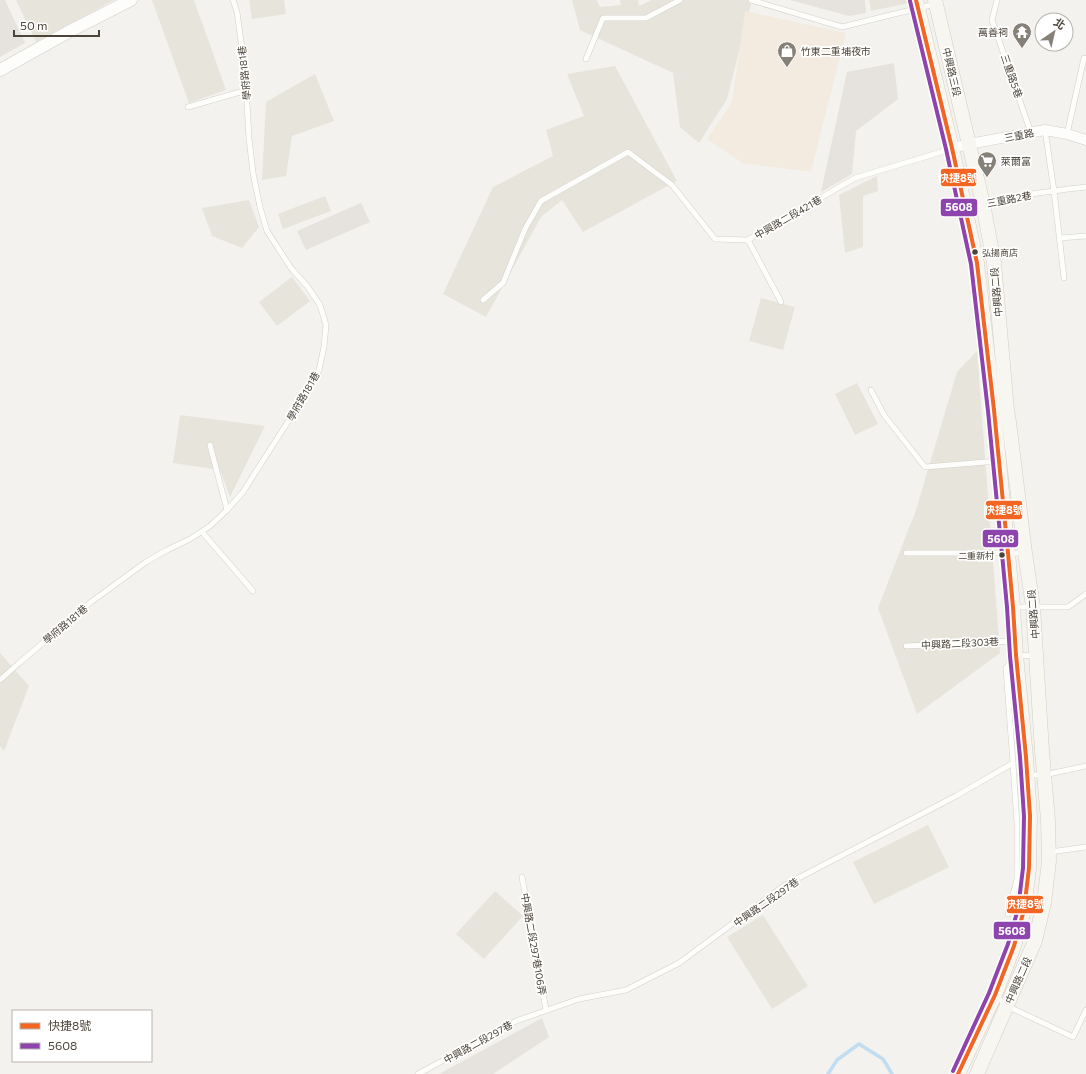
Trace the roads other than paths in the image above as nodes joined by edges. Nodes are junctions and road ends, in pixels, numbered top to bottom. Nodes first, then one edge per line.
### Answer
1 (131, 0) edge
2 (233, 0) edge
3 (680, 0) edge
4 (751, 0) edge
5 (997, 0) edge
6 (936, 2) edge
7 (917, 4) edge
8 (1084, 58) dead end
9 (586, 59) dead end
10 (0, 70) edge
11 (246, 90) junction
12 (188, 107) dead end
13 (1045, 130) junction
14 (1031, 133) junction
15 (1067, 134) junction
16 (1086, 140) edge
17 (969, 144) junction
18 (952, 148) junction
19 (1086, 187) edge
20 (1054, 191) junction
21 (983, 204) junction
22 (965, 210) junction
23 (1086, 236) edge
24 (1060, 238) junction
25 (748, 240) junction
26 (1064, 278) dead end
27 (483, 300) dead end
28 (781, 302) dead end
29 (871, 390) dead end
30 (1001, 410) junction
31 (210, 445) dead end
32 (999, 461) junction
33 (227, 510) junction
34 (202, 532) junction
35 (906, 553) dead end
36 (1025, 553) junction
37 (1008, 554) junction
38 (253, 591) dead end
39 (1086, 594) edge
40 (1013, 607) junction
41 (1033, 607) junction
42 (906, 646) dead end
43 (1015, 648) junction
44 (1036, 656) junction
45 (0, 680) edge
46 (1013, 763) junction
47 (1086, 766) edge
48 (1027, 775) junction
49 (1044, 775) junction
50 (1086, 847) edge
51 (1049, 852) junction
52 (522, 877) dead end
53 (1008, 914) dead end
54 (995, 995) junction
55 (1007, 1006) junction
56 (546, 1010) junction
57 (1086, 1010) edge
58 (418, 1074) edge
59 (958, 1074) edge
60 (977, 1074) edge

1 - 10 street
2 - 11 lane, 學府路181巷
3 - 9 lane
4 - 7 lane
5 - 14 lane, 三重路5巷
6 - 7 lane
6 - 17 main road, 中興路三段
7 - 18 main road, 中興路三段
8 - 15 lane
11 - 12 lane
11 - 33 lane, 學府路181巷
13 - 14 street, 三重路
13 - 15 street, 三重路
13 - 20 lane
14 - 17 street, 三重路
15 - 16 street, 三重路
17 - 18 street, 三重路
17 - 21 main road, 中興路二段
18 - 22 main road, 中興路二段
18 - 25 lane, 中興路二段421巷
19 - 20 lane, 三重路2巷
20 - 21 lane, 三重路2巷
20 - 24 lane
21 - 22 lane, 三重路2巷
21 - 30 main road, 中興路二段
22 - 30 main road, 中興路二段
23 - 24 lane
24 - 26 lane
25 - 27 lane, 中興路二段421巷
25 - 28 lane
29 - 32 lane
30 - 32 main road, 中興路二段
30 - 36 main road, 中興路二段
31 - 33 lane
32 - 37 main road, 中興路二段
33 - 34 lane, 學府路181巷
34 - 38 lane
34 - 45 lane, 學府路181巷
35 - 37 lane
36 - 37 lane
36 - 41 main road, 中興路二段
37 - 40 main road, 中興路二段
39 - 41 lane
40 - 41 lane
40 - 43 main road, 中興路二段
41 - 44 main road, 中興路二段
42 - 43 lane, 中興路二段303巷
43 - 44 lane
43 - 46 lane
43 - 48 main road, 中興路二段
44 - 49 main road, 中興路二段
46 - 53 lane
46 - 56 lane, 中興路二段297巷
47 - 49 lane
48 - 49 lane
48 - 54 main road, 中興路二段
49 - 51 main road, 中興路二段
50 - 51 lane
51 - 55 main road, 中興路二段
52 - 56 lane, 中興路二段297巷106弄
54 - 55 lane
54 - 59 main road, 中興路二段
55 - 57 lane
55 - 60 main road, 中興路二段
56 - 58 lane, 中興路二段297巷

